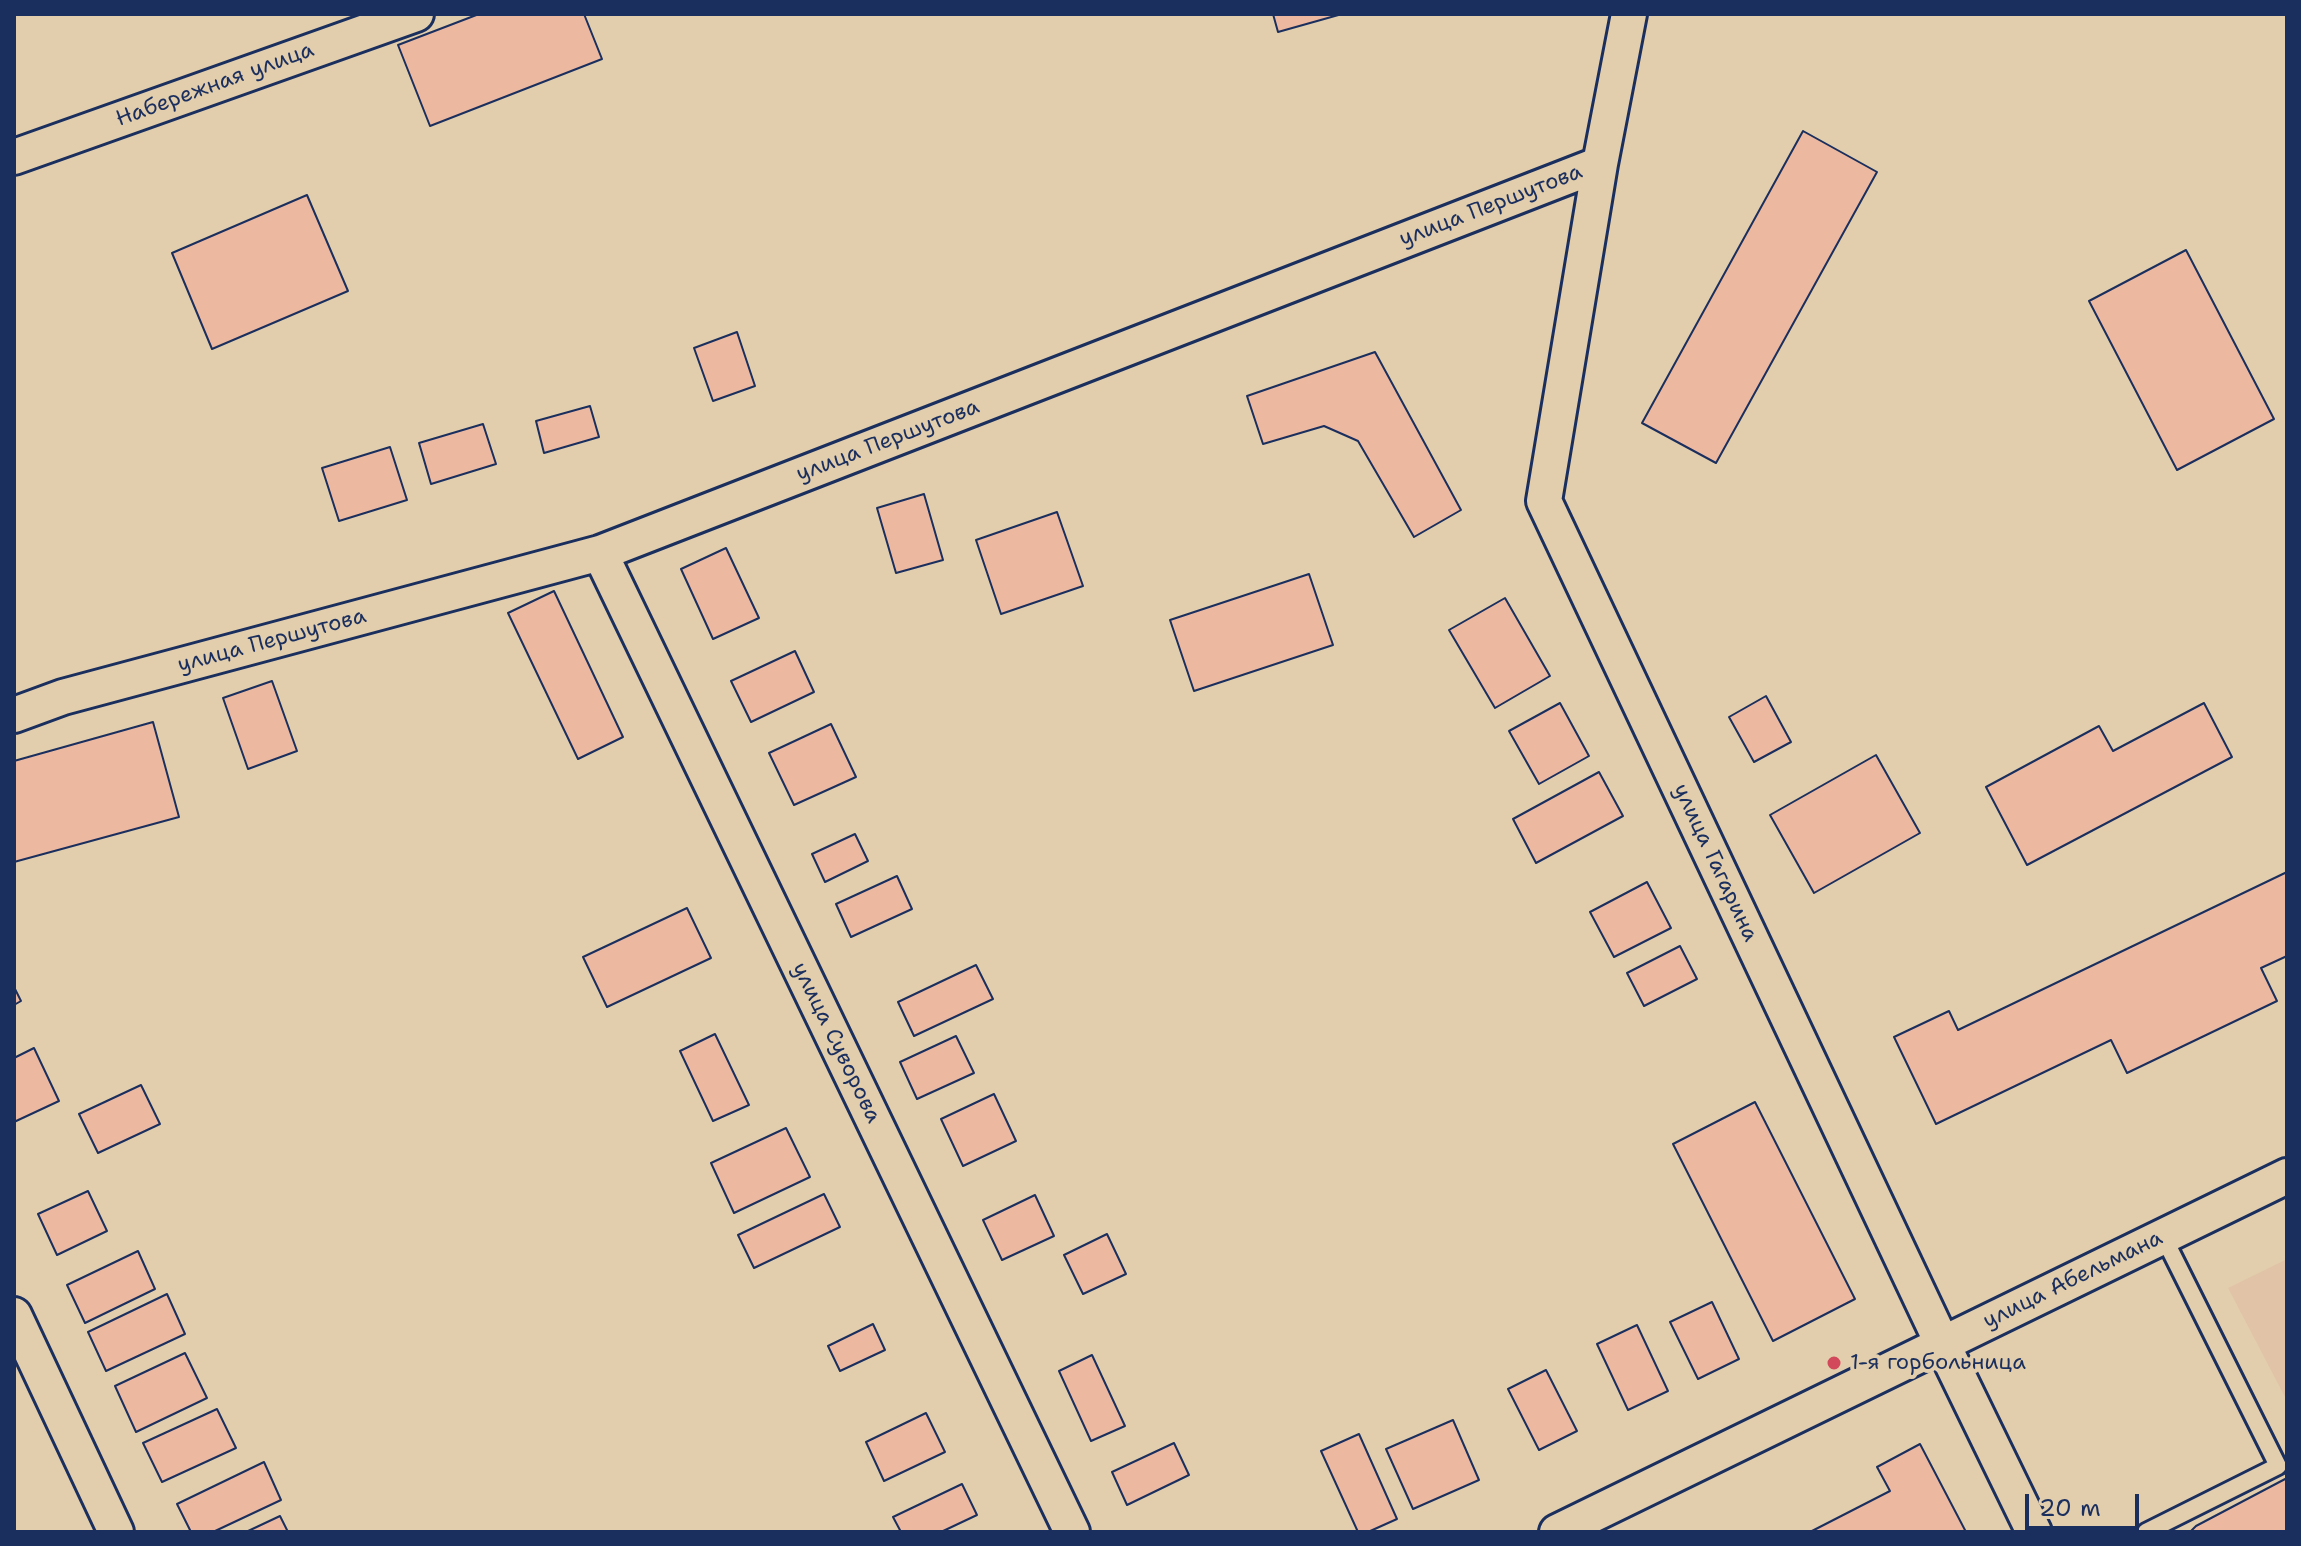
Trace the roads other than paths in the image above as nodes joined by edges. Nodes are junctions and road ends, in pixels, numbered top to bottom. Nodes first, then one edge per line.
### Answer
1 (416, 14) edge
2 (1629, 14) edge
3 (14, 157) edge
4 (1600, 164) junction
5 (600, 553) junction
6 (14, 715) edge
7 (2287, 1176) edge
8 (2163, 1236) junction
9 (14, 1315) edge
10 (1942, 1343) junction
11 (116, 1532) edge
12 (1072, 1532) edge
13 (1557, 1532) edge
14 (2034, 1532) edge
15 (2146, 1532) edge

1 - 3 street, Набережная улица
2 - 4 street, улица Першутова
4 - 5 street, улица Першутова
4 - 10 street, улица Гагарина
5 - 6 street, улица Першутова
5 - 12 street, улица Суворова
7 - 8 street, улица Абельмана
8 - 10 street, улица Абельмана
8 - 15 lane
9 - 11 street
10 - 13 street, улица Абельмана
10 - 14 street, улица Гагарина

